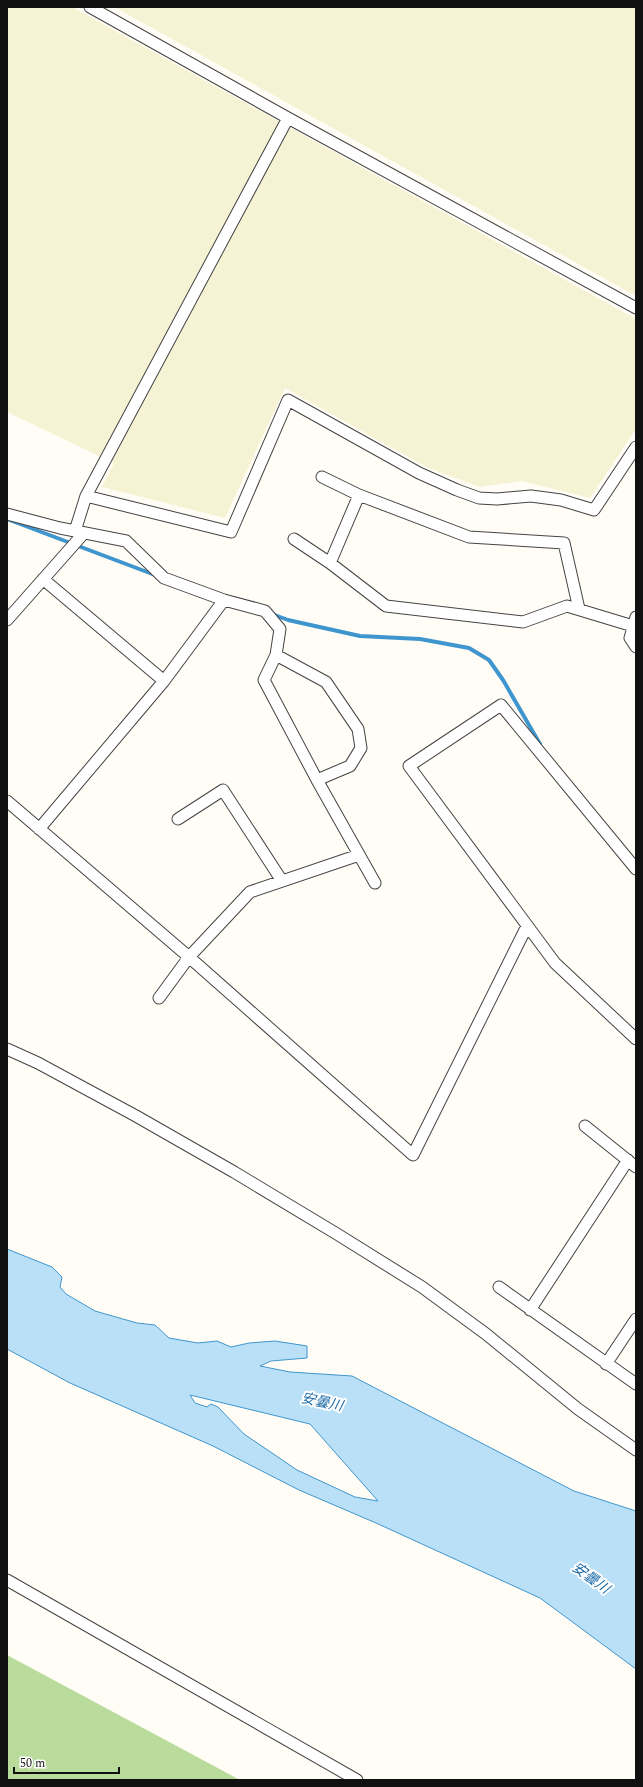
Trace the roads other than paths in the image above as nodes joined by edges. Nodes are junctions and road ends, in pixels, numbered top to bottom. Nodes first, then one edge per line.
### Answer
1 (90, 7) edge
2 (288, 118) junction
3 (636, 308) edge
4 (636, 447) edge
5 (322, 477) dead end
6 (359, 494) junction
7 (86, 496) junction
8 (7, 514) edge
9 (80, 532) junction
10 (294, 539) dead end
11 (330, 563) junction
12 (43, 579) junction
13 (224, 600) junction
14 (578, 609) junction
15 (7, 620) edge
16 (635, 622) edge
17 (636, 647) edge
18 (276, 655) junction
19 (164, 681) junction
20 (316, 780) junction
21 (7, 801) edge
22 (178, 819) dead end
23 (39, 829) junction
24 (359, 855) junction
25 (636, 869) edge
26 (282, 881) junction
27 (375, 883) dead end
28 (527, 926) junction
29 (189, 957) junction
30 (159, 998) dead end
31 (636, 1039) edge
32 (7, 1049) edge
33 (585, 1126) dead end
34 (632, 1164) edge
35 (499, 1287) dead end
36 (530, 1310) junction
37 (636, 1319) edge
38 (606, 1364) junction
39 (636, 1384) edge
40 (636, 1450) edge
41 (7, 1580) edge
42 (357, 1780) edge

1 - 2 street
2 - 3 street
2 - 7 street
4 - 7 street
5 - 6 street
6 - 11 street
6 - 14 street
7 - 9 street
8 - 9 street
9 - 12 street
9 - 13 street
10 - 11 street
11 - 14 street
12 - 15 street
12 - 19 street
13 - 18 street
13 - 19 street
14 - 16 street
16 - 17 street
18 - 20 street
18 - 20 street
19 - 23 street
20 - 24 street
21 - 23 street
22 - 26 street
23 - 29 street
24 - 26 street
24 - 27 street
25 - 28 street
26 - 29 street
28 - 29 street
28 - 31 street
29 - 30 street
32 - 40 street
33 - 34 street
34 - 36 street
35 - 36 street
36 - 38 street
37 - 38 street
38 - 39 street
41 - 42 street

